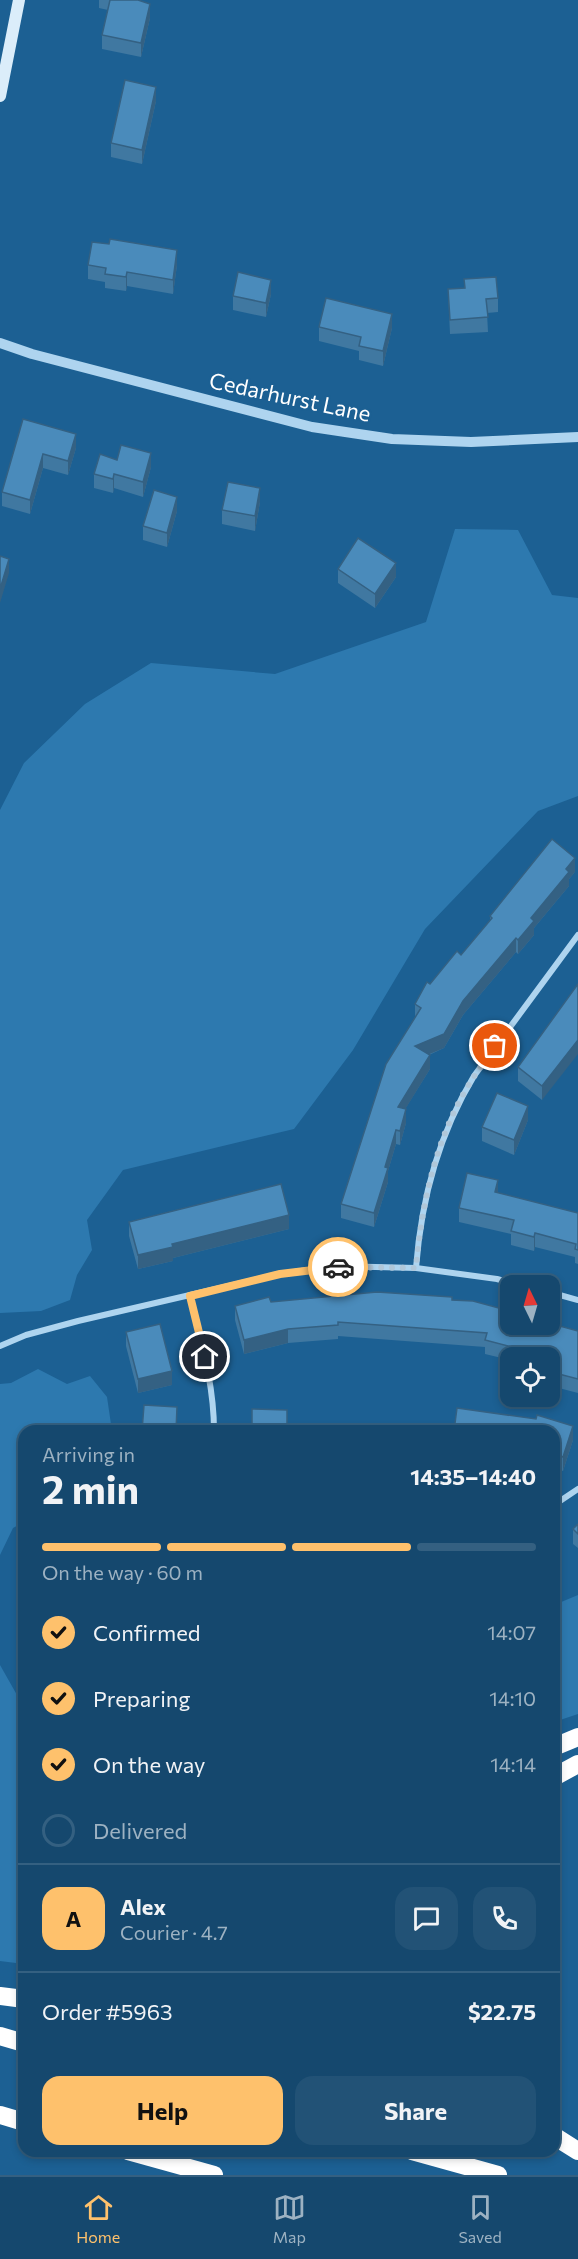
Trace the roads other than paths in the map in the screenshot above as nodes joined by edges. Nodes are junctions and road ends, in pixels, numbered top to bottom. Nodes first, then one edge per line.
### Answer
1 (19, 0) edge
2 (0, 96) edge
3 (0, 343) edge
4 (578, 437) edge
5 (578, 935) edge
6 (416, 1268) junction
7 (500, 1280) edge
8 (560, 1295) edge
9 (190, 1296) junction
10 (578, 1300) edge
11 (0, 1346) edge
12 (214, 1425) edge
13 (578, 1489) edge
14 (560, 1501) edge
15 (578, 1737) edge
16 (560, 1744) edge
17 (578, 1764) edge
18 (560, 1774) edge
19 (0, 1996) edge
20 (18, 1998) edge
21 (0, 2036) edge
22 (18, 2041) edge
23 (0, 2115) edge
24 (18, 2120) edge
25 (560, 2140) edge
26 (578, 2151) edge
27 (150, 2157) edge
28 (434, 2157) edge
29 (214, 2175) edge
30 (498, 2175) edge

1 - 2 main road
3 - 4 street, Cedarhurst Lane
5 - 6 street
6 - 7 street
6 - 9 street
8 - 10 street
9 - 11 street
9 - 12 street
13 - 14 street
15 - 16 highway
17 - 18 highway
19 - 20 highway
21 - 22 highway
23 - 24 highway
25 - 26 highway
27 - 29 highway
28 - 30 highway

